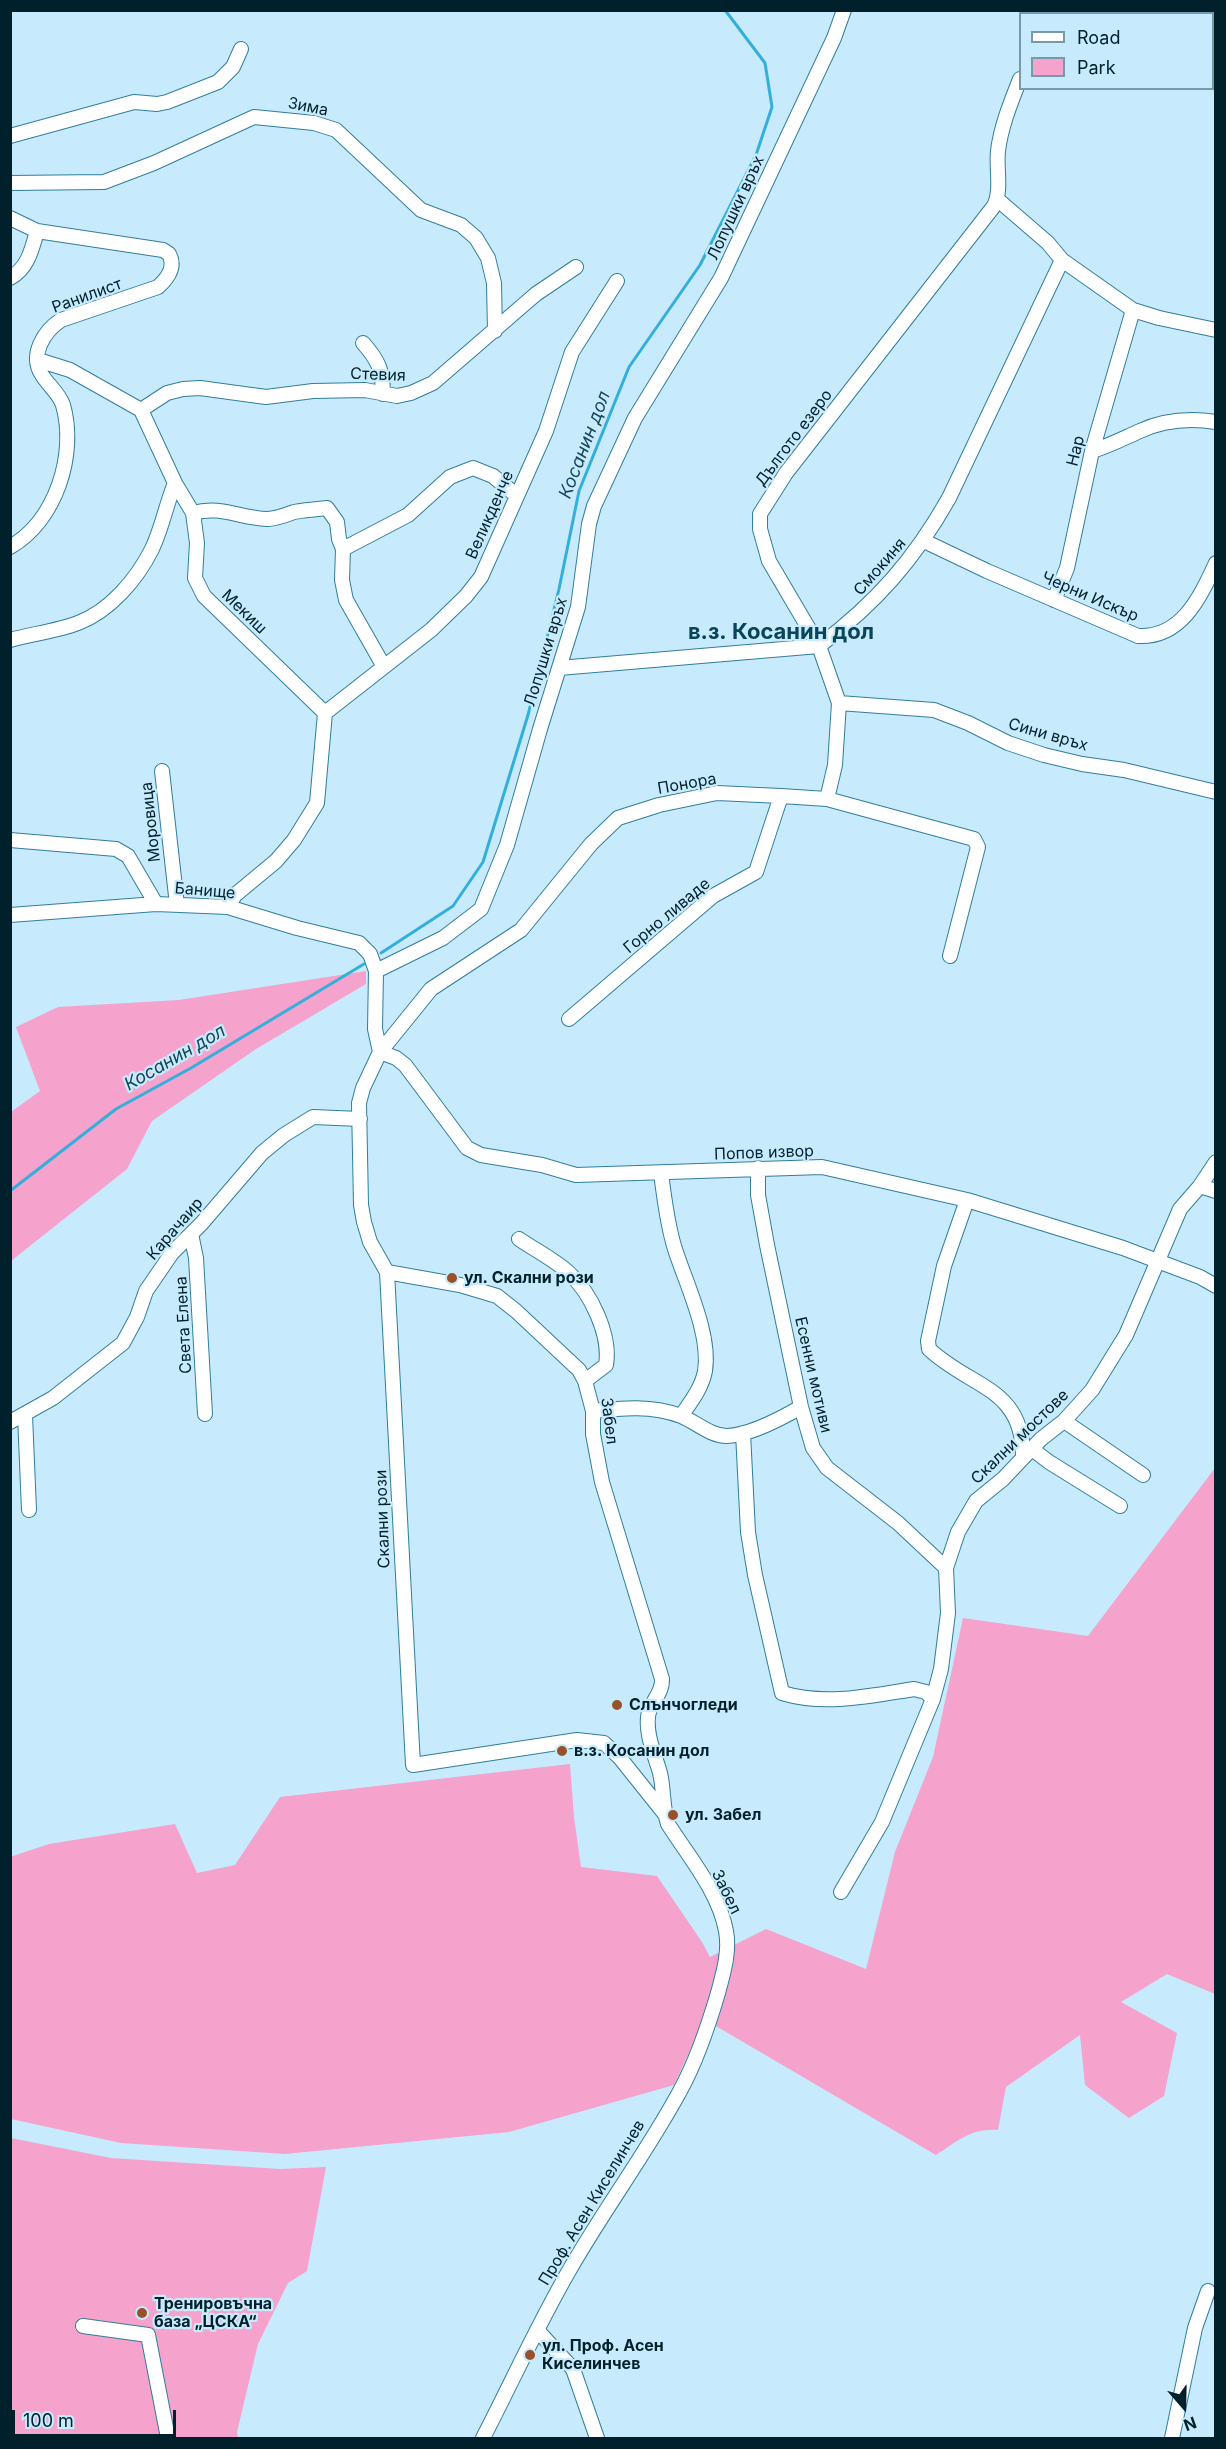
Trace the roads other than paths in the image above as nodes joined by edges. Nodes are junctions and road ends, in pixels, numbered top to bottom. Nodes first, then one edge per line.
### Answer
1 (843, 10) edge
2 (241, 49) dead end
3 (1019, 82) edge
4 (10, 136) edge
5 (10, 183) edge
6 (998, 199) junction
7 (10, 218) edge
8 (38, 231) junction
9 (1062, 260) junction
10 (576, 267) dead end
11 (10, 278) edge
12 (617, 281) dead end
13 (1133, 310) junction
14 (1215, 330) edge
15 (495, 331) junction
16 (363, 343) dead end
17 (38, 360) junction
18 (383, 394) junction
19 (141, 410) junction
20 (1215, 422) edge
21 (1092, 451) junction
22 (175, 483) junction
23 (517, 496) junction
24 (193, 513) junction
25 (924, 541) junction
26 (10, 547) edge
27 (343, 549) junction
28 (1215, 563) edge
29 (1054, 600) junction
30 (10, 640) edge
31 (819, 646) junction
32 (384, 665) junction
33 (559, 668) junction
34 (839, 703) junction
35 (325, 713) junction
36 (162, 771) dead end
37 (1215, 792) edge
38 (781, 796) junction
39 (827, 799) junction
40 (10, 840) edge
41 (156, 904) junction
42 (177, 905) junction
43 (228, 907) junction
44 (10, 915) edge
45 (950, 956) dead end
46 (376, 971) junction
47 (569, 1019) dead end
48 (380, 1052) junction
49 (360, 1119) junction
50 (1215, 1162) edge
51 (758, 1168) junction
52 (661, 1173) junction
53 (1200, 1186) junction
54 (1215, 1191) edge
55 (967, 1200) junction
56 (191, 1234) junction
57 (519, 1239) dead end
58 (1160, 1261) junction
59 (387, 1272) junction
60 (1215, 1286) edge
61 (585, 1381) junction
62 (801, 1407) junction
63 (593, 1410) junction
64 (205, 1414) dead end
65 (25, 1415) junction
66 (681, 1416) junction
67 (1064, 1421) junction
68 (10, 1422) edge
69 (743, 1433) junction
70 (1027, 1454) junction
71 (1143, 1475) dead end
72 (1120, 1506) dead end
73 (29, 1510) dead end
74 (946, 1568) junction
75 (933, 1699) junction
76 (664, 1813) junction
77 (841, 1892) dead end
78 (721, 1981) joint
79 (1208, 2291) dead end
80 (83, 2326) dead end
81 (537, 2330) junction
82 (168, 2439) edge
83 (483, 2439) edge
84 (597, 2439) edge
85 (1172, 2439) edge

1 - 33 street, Лопушки връх
2 - 4 street
3 - 6 street
5 - 15 street, Зима
6 - 9 street
6 - 31 street, Дългото езеро
7 - 8 street
8 - 11 street
8 - 17 street, Ранилист
9 - 13 street
9 - 25 street, Смокиня
10 - 15 street, Стевия
12 - 23 street, Великденче
13 - 14 street
13 - 21 street, Нар
15 - 18 street, Стевия
16 - 18 street
17 - 19 street
17 - 26 street
18 - 19 street, Стевия
19 - 22 street, Мекиш
20 - 21 street
21 - 29 street, Нар
22 - 24 street, Мекиш
22 - 30 street
23 - 27 street
23 - 32 street, Великденче
24 - 27 street
24 - 35 street, Мекиш
25 - 29 street, Черни Искър
25 - 31 street, Смокиня
27 - 32 street
28 - 29 street, Черни Искър
31 - 33 street
31 - 34 street, Дългото езеро
32 - 35 street, Великденче
33 - 46 street, Лопушки връх
34 - 37 street, Сини връх
34 - 39 street, Дългото езеро
35 - 43 street
36 - 42 street, Моровица
38 - 39 street, Понора
38 - 47 street, Горно ливаде
38 - 48 street, Понора
39 - 45 street, Понора
40 - 41 street
41 - 42 street, Банище
41 - 44 street, Банище
42 - 43 street, Банище
43 - 46 street, Банище
46 - 48 street
48 - 49 street
48 - 52 street, Попов извор
49 - 56 street, Карачаир
49 - 59 street
50 - 53 street
51 - 52 street, Попов извор
51 - 55 street, Попов извор
51 - 62 street, Есенни мотиви
52 - 66 street
53 - 54 street
53 - 58 street, Скални мостове
55 - 58 street, Попов извор
55 - 70 street
56 - 64 street, Света Елена
56 - 65 street, Карачаир
57 - 61 street
58 - 60 street, Попов извор
58 - 67 street, Скални мостове
59 - 61 street, Забел
59 - 76 street, Скални рози
61 - 63 street, Забел
62 - 69 street
62 - 74 street, Есенни мотиви
63 - 66 street
63 - 76 street, Забел
65 - 68 street, Карачаир
65 - 73 street
66 - 69 street
67 - 70 street, Скални мостове
67 - 71 street
69 - 75 street
70 - 72 street
70 - 74 street, Скални мостове
74 - 75 street, Скални мостове
75 - 77 street, Скални мостове
76 - 78 street, Забел
78 - 81 street, Проф. Асен Киселинчев
79 - 85 street
80 - 82 street
81 - 83 street, Проф. Асен Киселинчев
81 - 84 street

